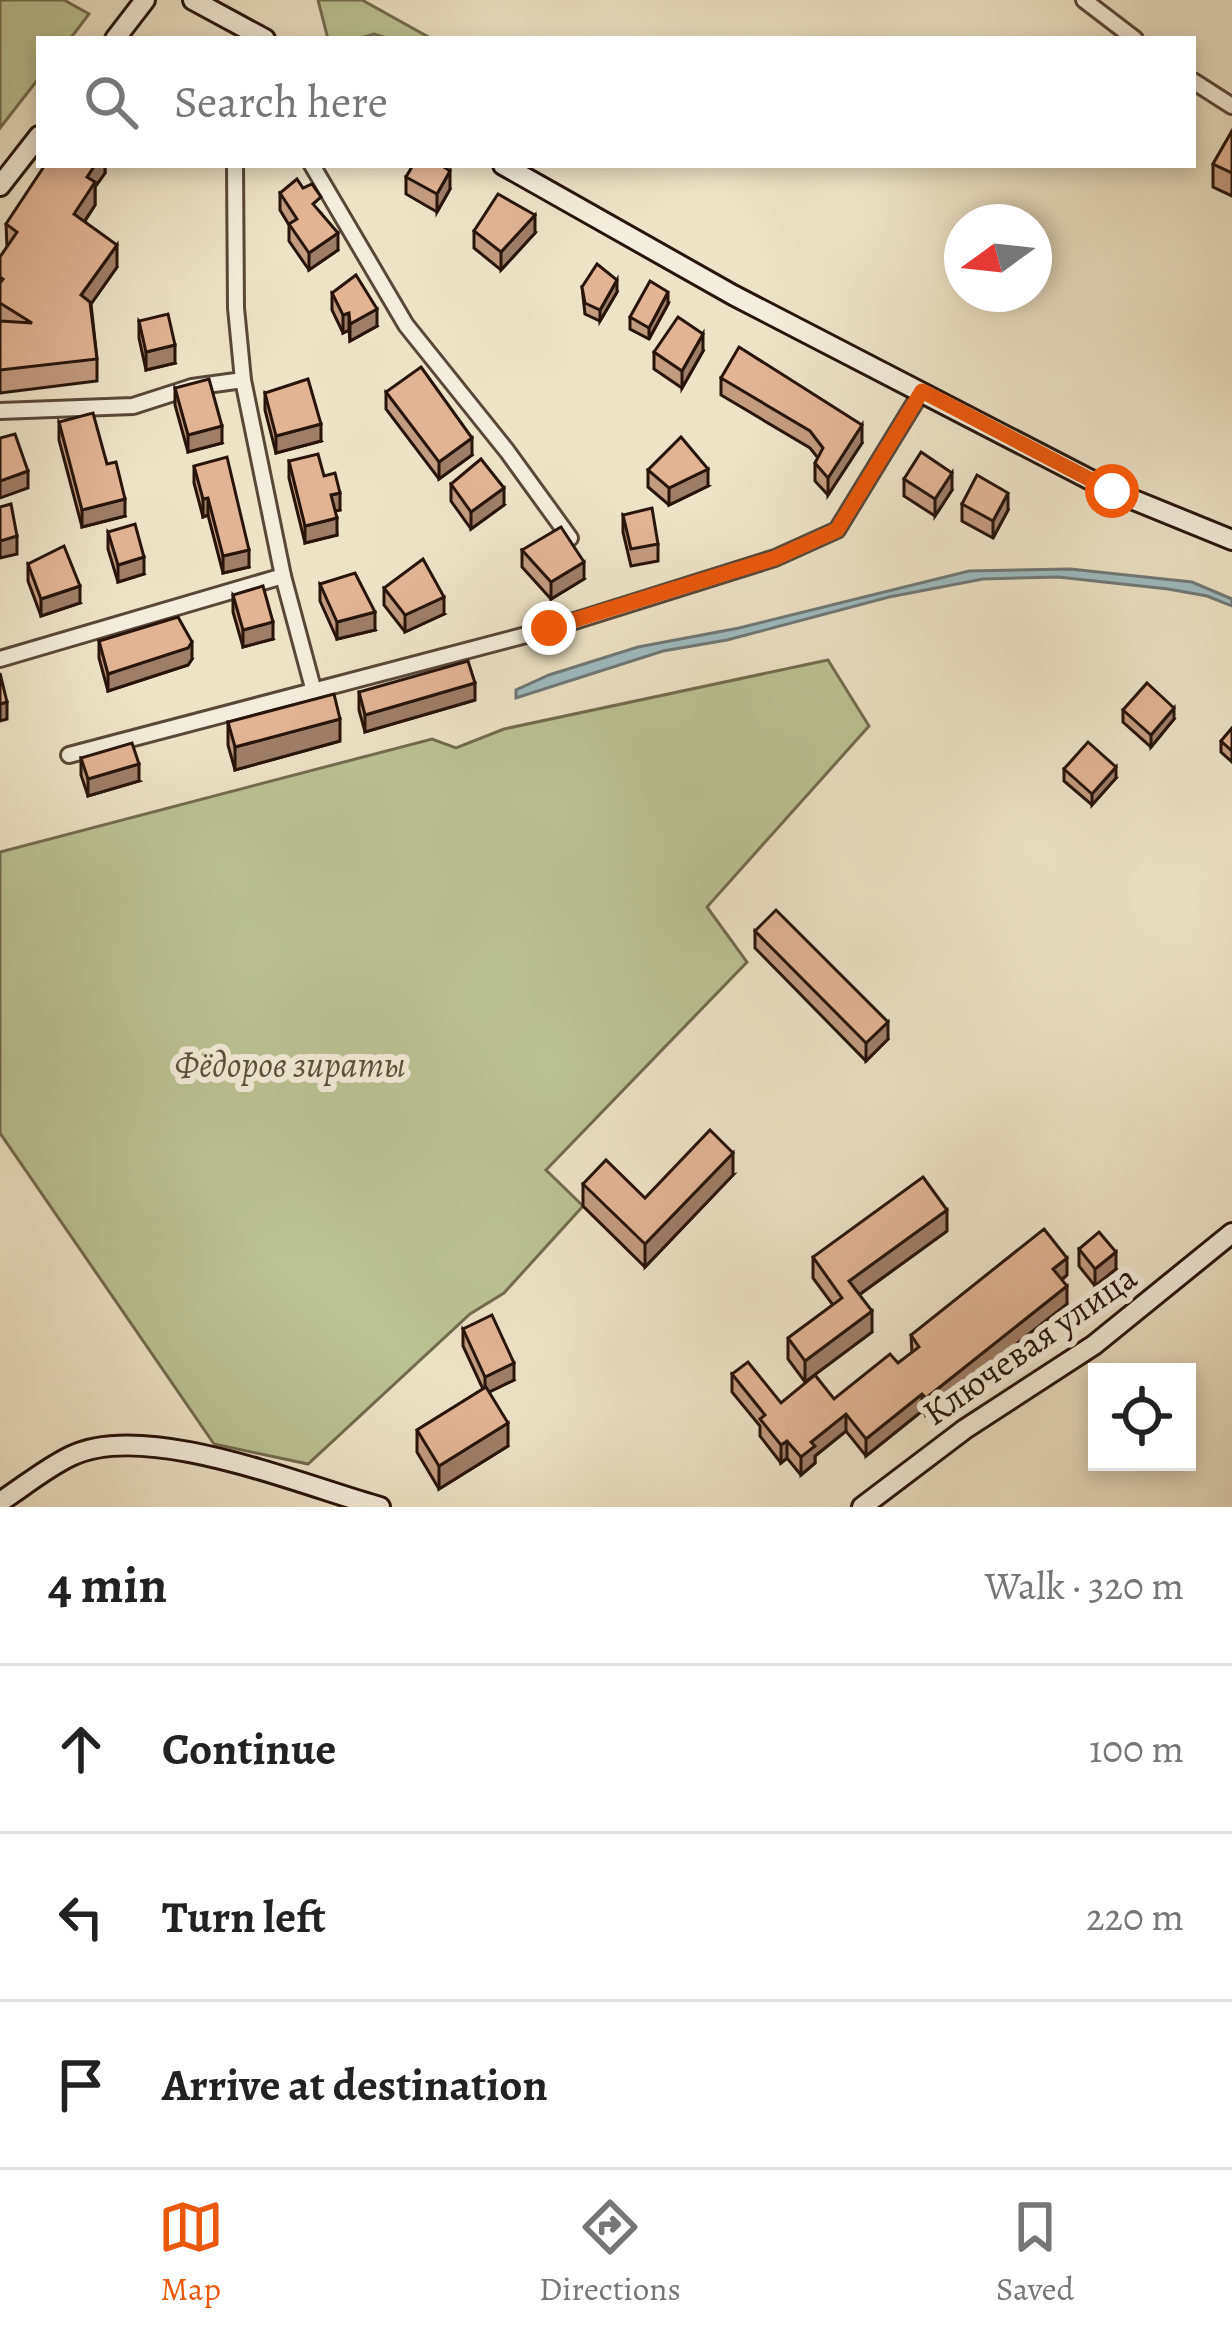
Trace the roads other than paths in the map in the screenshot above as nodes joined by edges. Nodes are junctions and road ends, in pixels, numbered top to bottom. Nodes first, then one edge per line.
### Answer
1 (145, 0) edge
2 (193, 0) edge
3 (1084, 0) edge
4 (117, 36) edge
5 (259, 36) edge
6 (1131, 36) edge
7 (1196, 83) edge
8 (1232, 106) edge
9 (36, 140) edge
10 (235, 168) edge
11 (314, 168) edge
12 (508, 168) edge
13 (0, 186) edge
14 (243, 380) junction
15 (922, 391) junction
16 (0, 411) edge
17 (570, 538) edge
18 (1232, 540) edge
19 (284, 576) junction
20 (0, 659) edge
21 (314, 688) junction
22 (69, 755) dead end
23 (1232, 1233) edge
24 (0, 1502) edge
25 (380, 1507) edge
26 (862, 1507) edge

1 - 4 street
2 - 5 street
3 - 6 street
7 - 8 street
9 - 13 street
10 - 14 street
11 - 17 street
12 - 15 street
14 - 16 street
14 - 19 street
15 - 18 street
15 - 21 street
19 - 20 street
19 - 21 street
21 - 22 street
23 - 26 street, Ключевая улица
24 - 25 street

